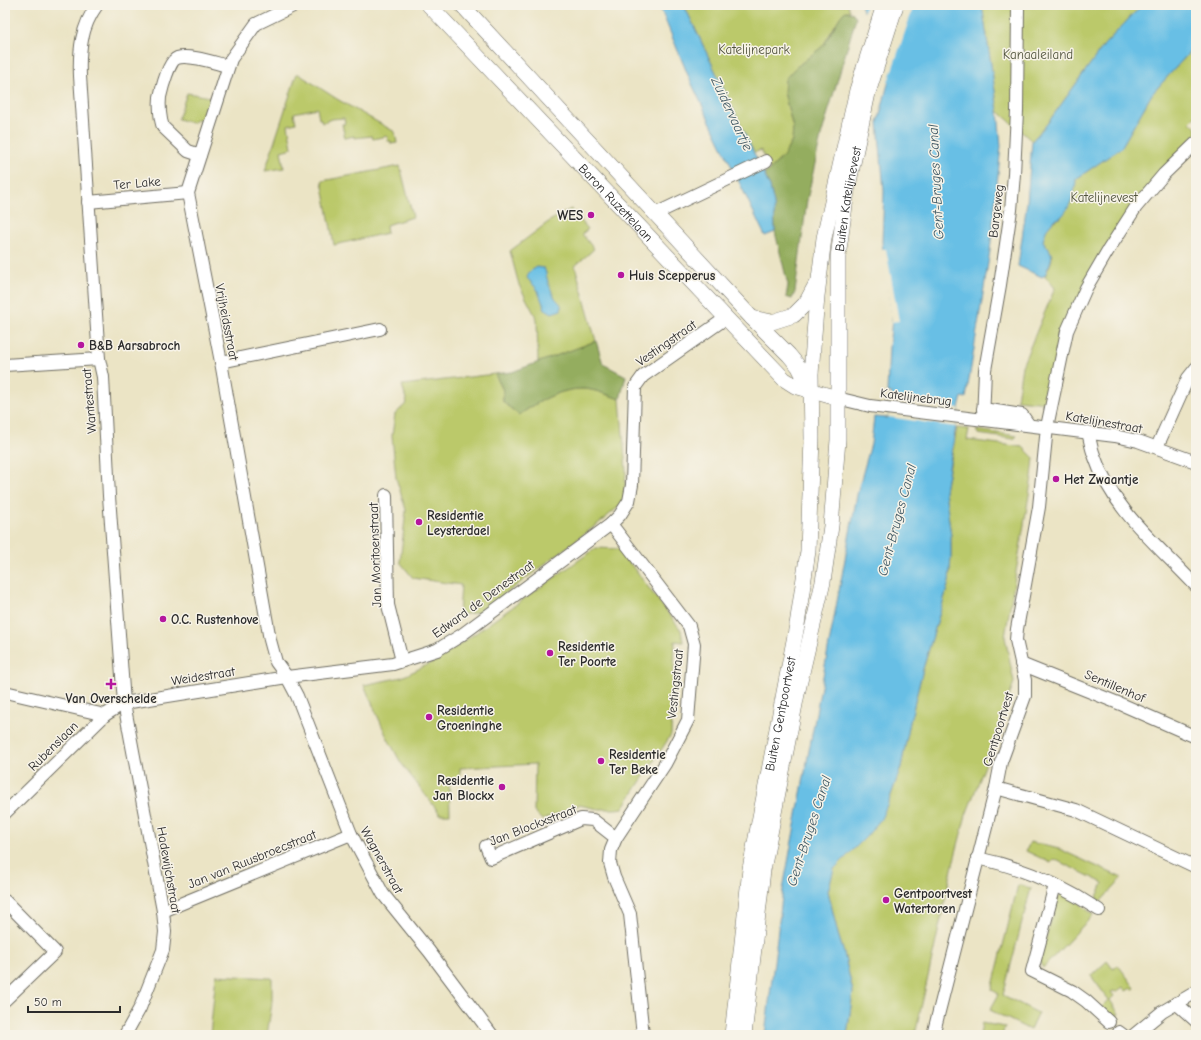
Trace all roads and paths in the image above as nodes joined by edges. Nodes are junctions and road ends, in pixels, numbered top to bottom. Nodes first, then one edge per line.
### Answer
1 (97, 5) edge
2 (295, 5) edge
3 (429, 5) edge
4 (462, 5) edge
5 (884, 5) edge
6 (896, 5) edge
7 (1018, 5) edge
8 (228, 66) junction
9 (862, 91) junction
10 (1196, 143) edge
11 (200, 155) junction
12 (766, 161) dead end
13 (188, 193) junction
14 (88, 202) junction
15 (655, 214) junction
16 (818, 278) junction
17 (751, 317) junction
18 (726, 318) junction
19 (380, 329) dead end
20 (99, 359) junction
21 (221, 362) junction
22 (5, 365) edge
23 (1196, 368) edge
24 (810, 390) junction
25 (837, 398) junction
26 (870, 406) joint
27 (983, 414) junction
28 (958, 416) joint
29 (1047, 427) junction
30 (1088, 432) junction
31 (1157, 447) junction
32 (1196, 462) edge
33 (386, 495) dead end
34 (611, 524) junction
35 (1196, 586) edge
36 (402, 661) junction
37 (1021, 664) junction
38 (287, 677) junction
39 (5, 692) edge
40 (124, 702) junction
41 (105, 714) junction
42 (1196, 737) edge
43 (996, 788) junction
44 (5, 814) edge
45 (351, 834) junction
46 (616, 838) junction
47 (486, 846) dead end
48 (977, 858) junction
49 (1196, 867) edge
50 (1055, 885) junction
51 (5, 901) edge
52 (1099, 910) dead end
53 (163, 911) junction
54 (1196, 992) edge
55 (5, 1000) edge
56 (1176, 1003) junction
57 (1196, 1021) edge
58 (1109, 1022) dead end
59 (125, 1035) edge
60 (492, 1035) edge
61 (644, 1035) edge
62 (732, 1035) edge
63 (744, 1035) edge
64 (933, 1035) edge
65 (1134, 1035) edge

1 - 14 street, Wantestraat
2 - 8 street, Vrijheidsstraat
3 - 18 main road, Baron Ruzettelaan
4 - 15 main road, Baron Ruzettelaan
5 - 9 main road, Buiten Katelijnevest
6 - 9 main road, Buiten Katelijnevest
7 - 27 street, Bargeweg
8 - 11 street, Vrijheidsstraat
8 - 11 street
9 - 16 main road, Buiten Katelijnevest
9 - 25 main road, Buiten Katelijnevest
10 - 29 street
11 - 13 street, Vrijheidsstraat
12 - 15 street
13 - 14 street, Ter Lake
13 - 21 street, Vrijheidsstraat
14 - 20 street, Wantestraat
15 - 17 main road, Baron Ruzettelaan
16 - 17 main road
16 - 24 main road, Buiten Katelijnevest
17 - 24 main road, Baron Ruzettelaan
18 - 24 main road, Baron Ruzettelaan
18 - 34 street, Vestingstraat
19 - 21 street
20 - 22 street
20 - 40 street, Wantestraat
21 - 38 street, Vrijheidsstraat
23 - 31 street
24 - 25 main road, Baron Ruzettelaan
24 - 62 main road, Buiten Gentpoortvest
25 - 26 street, Baron Ruzettelaan
25 - 63 main road, Buiten Gentpoortvest
26 - 28 street, Katelijnebrug
27 - 28 street, Katelijnestraat
27 - 29 street, Katelijnestraat
29 - 30 street, Katelijnestraat
29 - 37 street, Gentpoortvest
30 - 31 street, Katelijnestraat
30 - 35 street
31 - 32 street, Katelijnestraat
33 - 36 street, Jan Moritoenstraat
34 - 36 street, Edward de Denestraat
34 - 46 street, Vestingstraat
36 - 38 street, Edward de Denestraat
37 - 42 street, Sentillenhof
37 - 43 street, Gentpoortvest
38 - 40 street, Weidestraat
38 - 45 street, Wagnerstraat
39 - 41 street
40 - 41 street, Rubenslaan
40 - 53 street, Hadewijchstraat
41 - 44 street, Rubenslaan
43 - 48 street, Gentpoortvest
43 - 49 street
45 - 53 street, Jan van Ruusbroecstraat
45 - 60 street, Wagnerstraat
46 - 47 street, Jan Blockxstraat
46 - 61 street, Vestingstraat
48 - 50 street
48 - 64 street, Gentpoortvest
50 - 52 street
50 - 58 street
51 - 55 street
53 - 59 street, Hadewijchstraat
54 - 56 street
56 - 57 street
56 - 65 street

